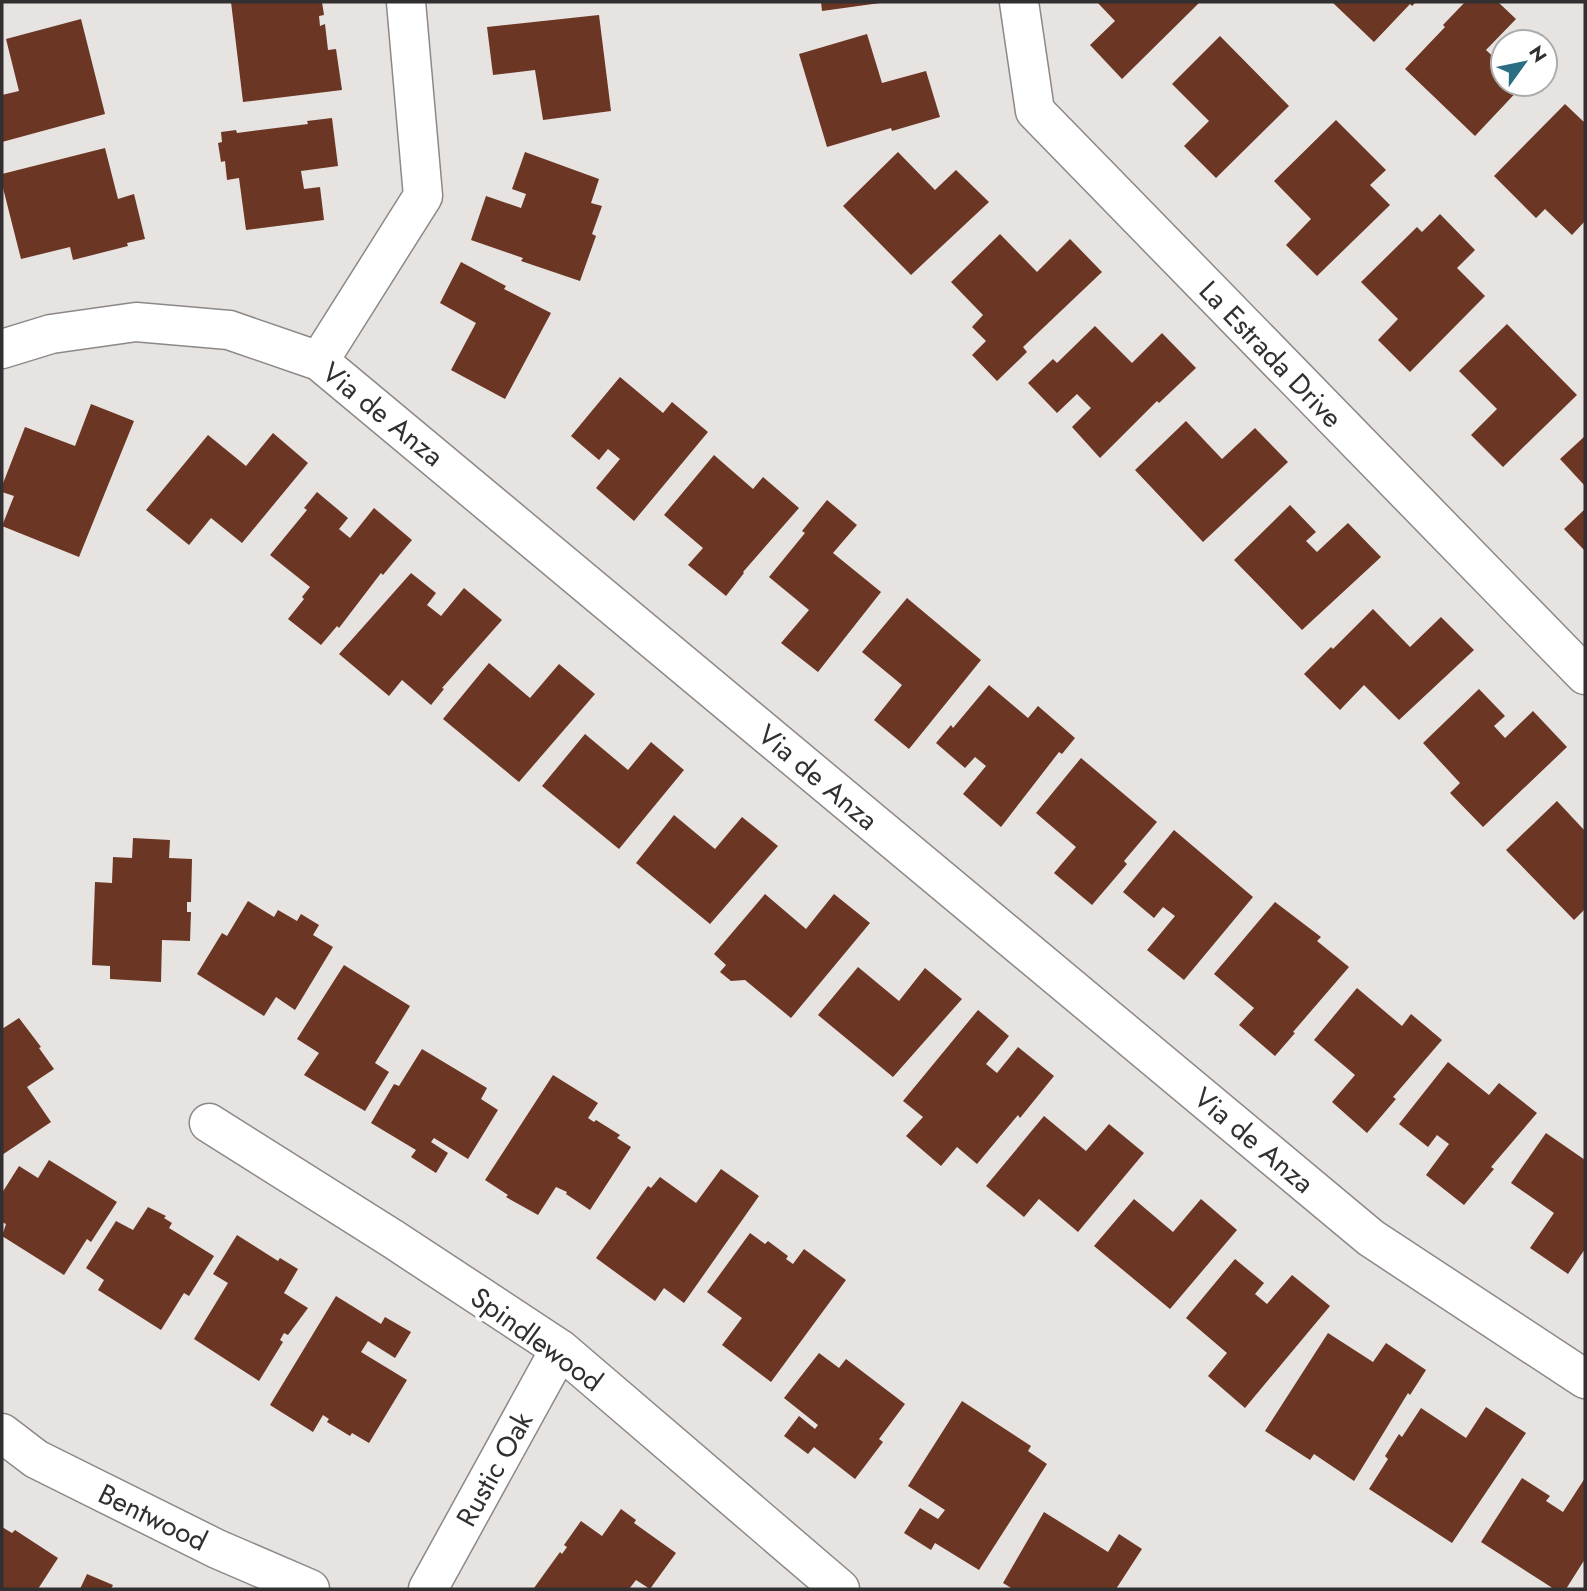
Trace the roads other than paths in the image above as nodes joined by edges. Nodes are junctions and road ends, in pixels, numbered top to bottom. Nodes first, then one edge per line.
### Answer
1 (406, 2) edge
2 (1019, 2) edge
3 (2, 349) edge
4 (319, 361) junction
5 (1585, 675) edge
6 (209, 1124) dead end
7 (560, 1349) junction
8 (1585, 1379) edge
9 (2, 1433) edge
10 (310, 1589) edge
11 (428, 1589) edge
12 (840, 1589) edge

1 - 4 street
2 - 5 street, La Estrada Drive
3 - 4 street, Via de Anza
4 - 8 street, Via de Anza
6 - 7 street, Spindlewood
7 - 11 street, Rustic Oak
7 - 12 street, Spindlewood
9 - 10 street, Bentwood

